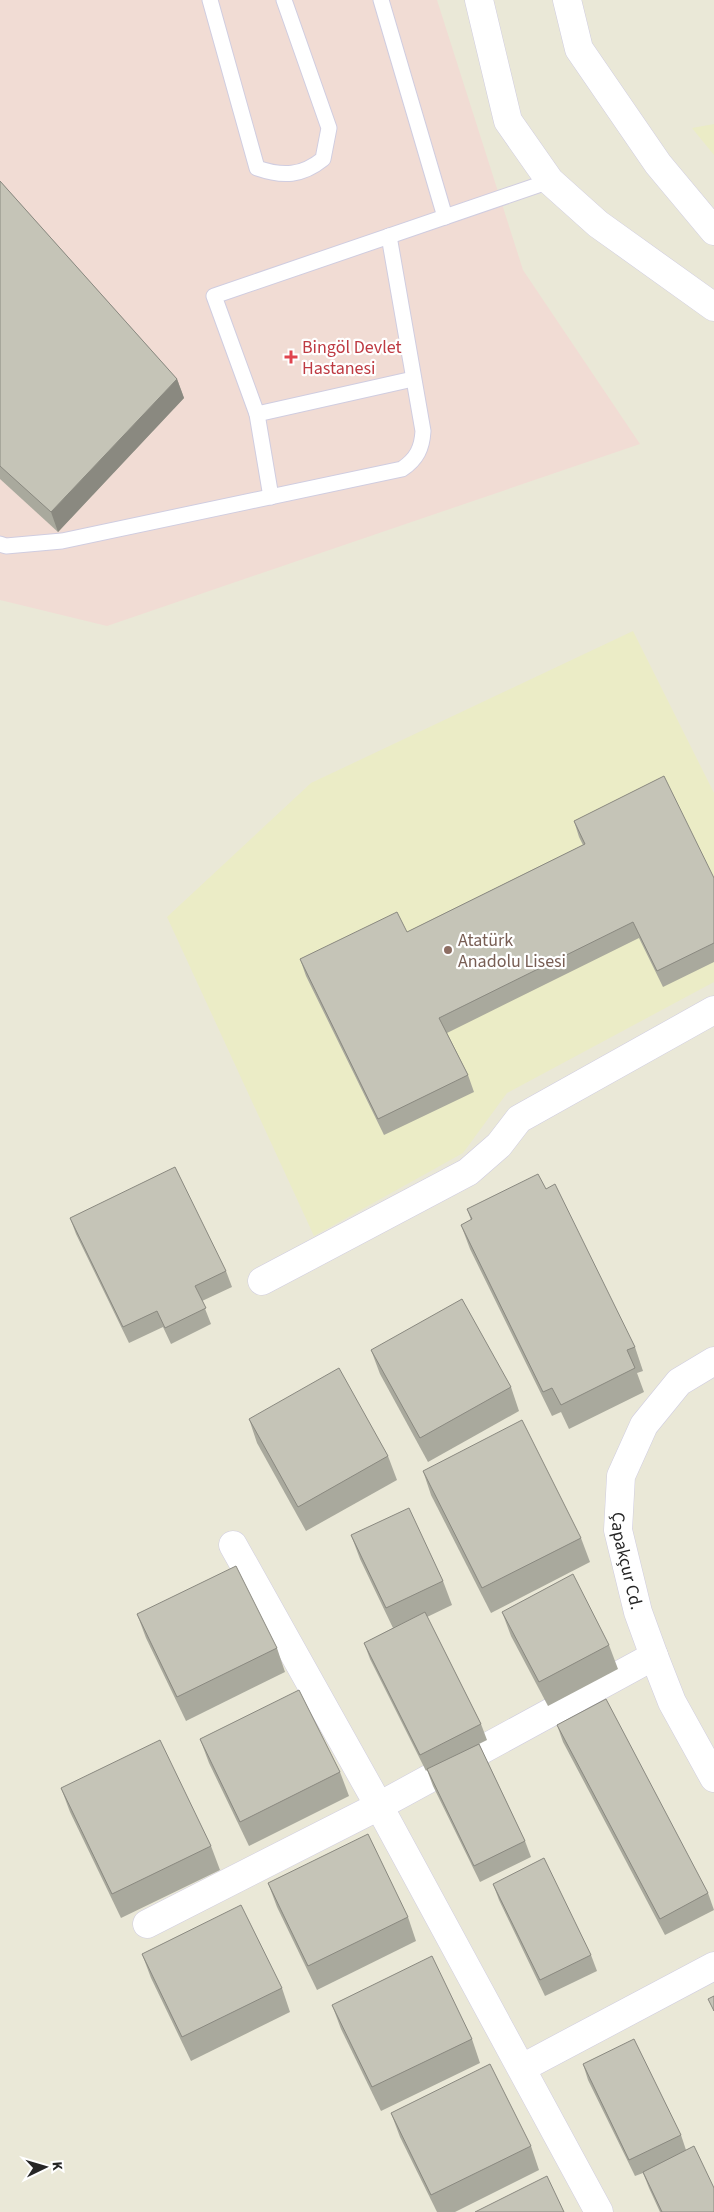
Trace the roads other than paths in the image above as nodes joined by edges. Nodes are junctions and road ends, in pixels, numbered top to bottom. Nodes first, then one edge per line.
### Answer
1 (210, 0) edge
2 (284, 0) edge
3 (381, 0) edge
4 (479, 0) edge
5 (567, 0) edge
6 (550, 181) junction
7 (446, 217) junction
8 (714, 231) edge
9 (389, 236) junction
10 (714, 307) edge
11 (413, 379) junction
12 (257, 414) junction
13 (271, 497) junction
14 (0, 544) edge
15 (714, 1010) edge
16 (262, 1281) dead end
17 (714, 1361) edge
18 (233, 1545) dead end
19 (654, 1656) junction
20 (714, 1778) edge
21 (379, 1806) junction
22 (147, 1924) dead end
23 (714, 1966) edge
24 (522, 2068) junction
25 (600, 2212) edge

1 - 2 lane
3 - 7 lane
4 - 6 street
5 - 8 street
6 - 7 lane
6 - 10 street
7 - 9 lane
9 - 11 lane
9 - 12 lane
11 - 12 lane
11 - 13 lane
12 - 13 lane
13 - 14 lane
15 - 16 street
17 - 19 street, Çapakçur Cd.
18 - 21 street
19 - 20 street, Çapakçur Cd.
19 - 21 street
21 - 22 street
21 - 24 street
23 - 24 street
24 - 25 street

